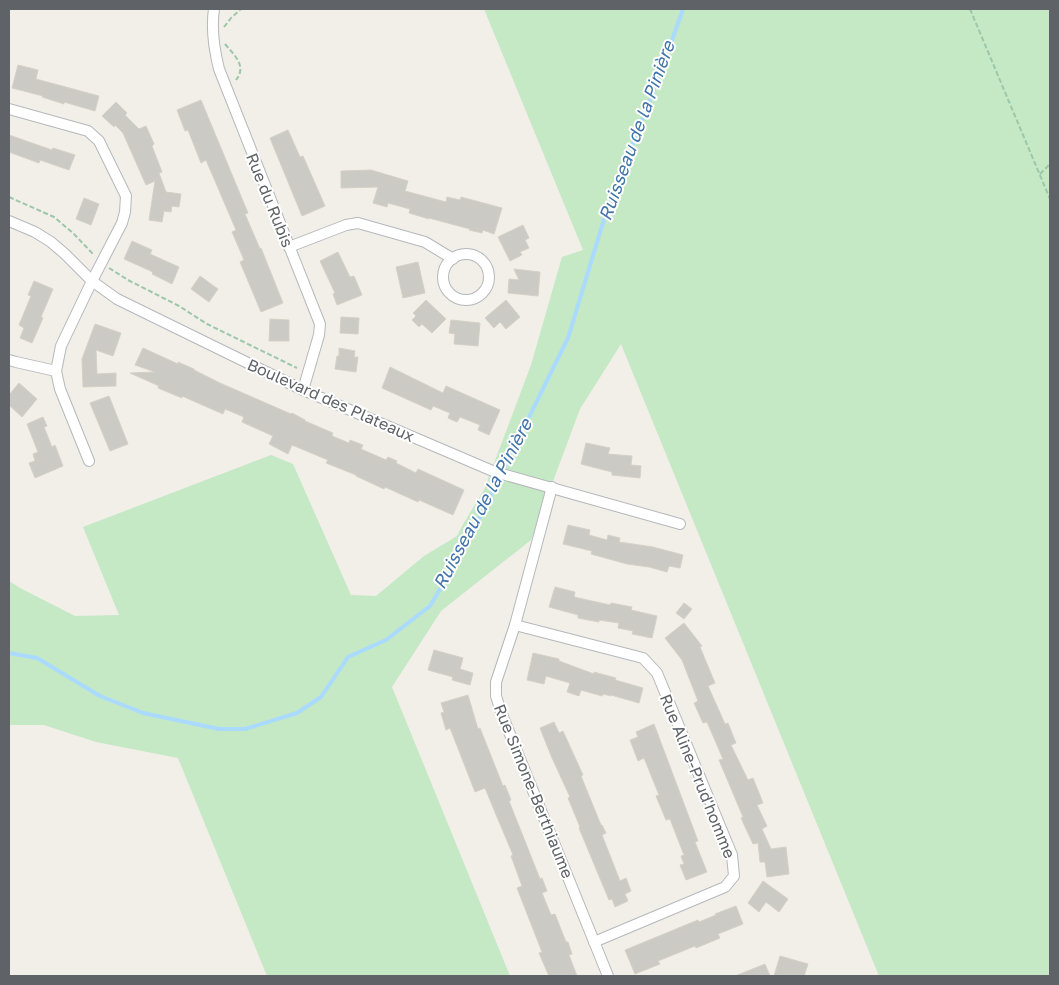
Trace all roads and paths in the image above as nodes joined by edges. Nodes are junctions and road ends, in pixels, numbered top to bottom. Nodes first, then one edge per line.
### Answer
1 (214, 9) edge
2 (241, 9) edge
3 (970, 9) edge
4 (224, 27) dead end
5 (225, 44) dead end
6 (226, 87) junction
7 (9, 109) edge
8 (1050, 164) edge
9 (1040, 174) junction
10 (9, 197) edge
11 (1050, 198) edge
12 (9, 222) edge
13 (289, 247) junction
14 (453, 259) junction
15 (101, 262) junction
16 (92, 281) junction
17 (9, 360) edge
18 (56, 371) junction
19 (308, 373) junction
20 (303, 390) junction
21 (88, 461) dead end
22 (552, 487) junction
23 (680, 524) dead end
24 (515, 625) junction
25 (594, 942) junction
26 (608, 976) edge

1 - 6 street, Rue du Rubis
2 - 4 path
3 - 9 path
5 - 6 path
6 - 13 street, Rue du Rubis
7 - 15 street
8 - 9 path
9 - 11 path
10 - 15 path
12 - 16 street, Boulevard des Plateaux
13 - 14 street
13 - 19 street, Rue du Rubis
14 - 14 street
15 - 16 street
15 - 19 path
16 - 18 street
16 - 20 street, Boulevard des Plateaux
17 - 18 street
18 - 21 street
19 - 20 street, Rue du Rubis
20 - 22 street, Boulevard des Plateaux
22 - 23 street, Boulevard des Plateaux
22 - 24 street, Rue Simone-Berthiaume
24 - 25 street, Rue Simone-Berthiaume
24 - 25 street, Rue Aline-Prud'homme
25 - 26 street, Rue Simone-Berthiaume

